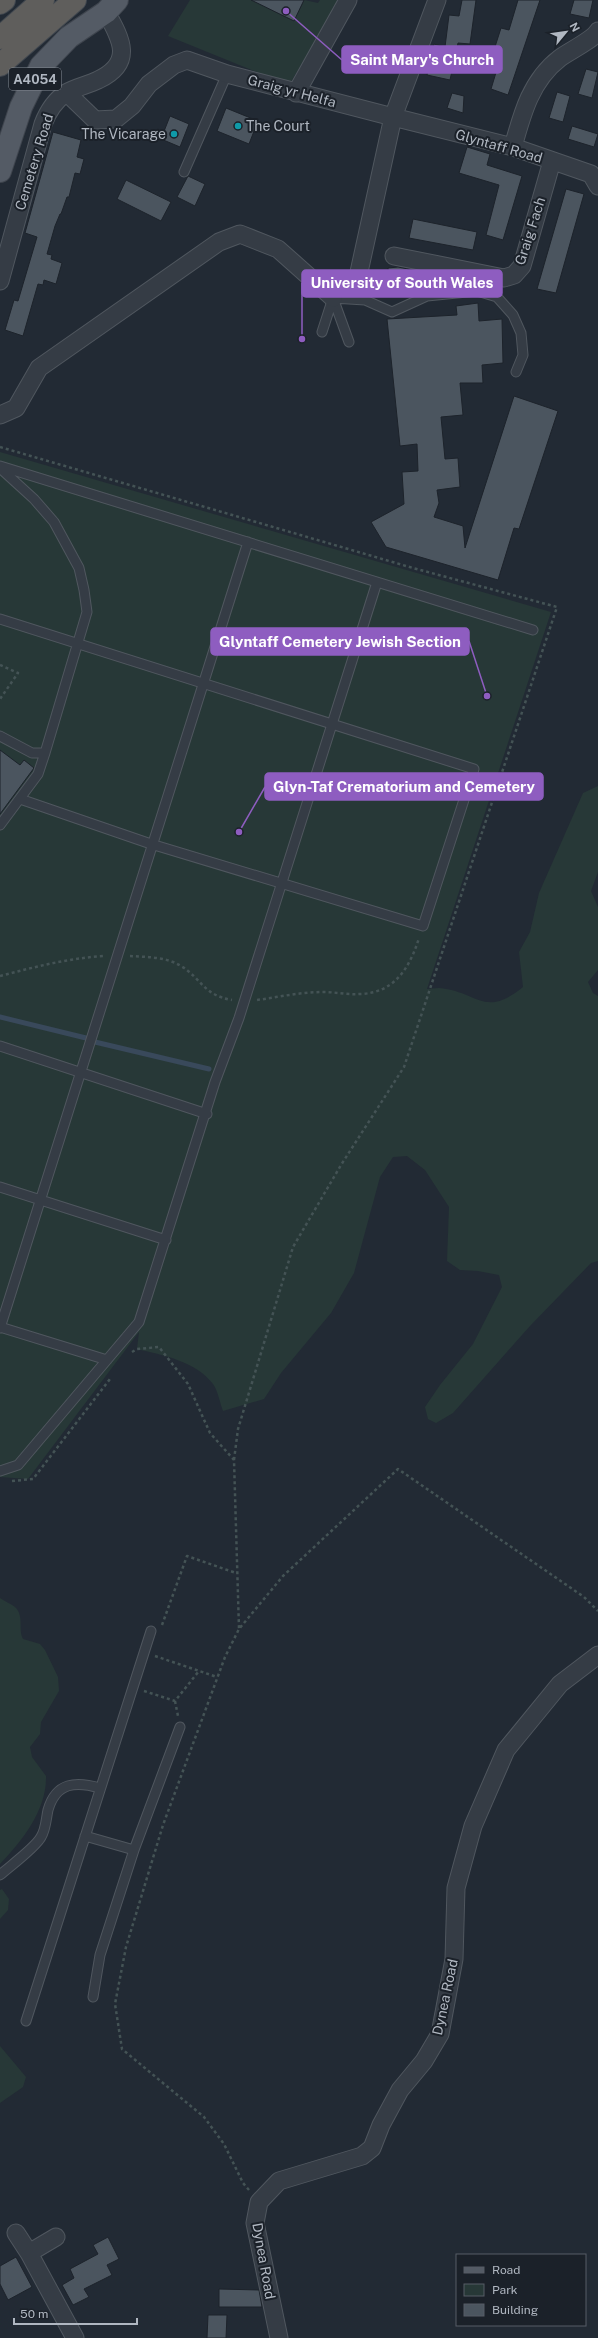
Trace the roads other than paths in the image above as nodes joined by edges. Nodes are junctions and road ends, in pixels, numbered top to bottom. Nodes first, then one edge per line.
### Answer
1 (4, 0) edge
2 (43, 0) edge
3 (75, 0) edge
4 (348, 0) edge
5 (437, 0) edge
6 (0, 4) edge
7 (111, 6) edge
8 (598, 31) edge
9 (0, 38) edge
10 (0, 65) edge
11 (227, 74) junction
12 (66, 93) junction
13 (296, 93) junction
14 (393, 117) junction
15 (513, 147) junction
16 (552, 161) junction
17 (0, 171) edge
18 (184, 172) dead end
19 (598, 186) edge
20 (394, 256) dead end
21 (359, 272) dead end
22 (0, 281) edge
23 (333, 298) junction
24 (322, 332) dead end
25 (349, 342) dead end
26 (516, 372) dead end
27 (0, 415) edge
28 (0, 469) edge
29 (248, 542) junction
30 (377, 582) junction
31 (0, 619) edge
32 (533, 630) dead end
33 (77, 644) junction
34 (204, 684) junction
35 (333, 725) junction
36 (0, 736) edge
37 (45, 753) junction
38 (20, 799) junction
39 (0, 825) edge
40 (151, 844) junction
41 (282, 884) junction
42 (0, 1046) edge
43 (81, 1072) junction
44 (207, 1114) junction
45 (0, 1187) edge
46 (39, 1200) junction
47 (166, 1240) junction
48 (0, 1328) edge
49 (106, 1360) junction
50 (0, 1471) edge
51 (151, 1631) road end
52 (598, 1655) edge
53 (180, 1727) dead end
54 (100, 1788) junction
55 (85, 1836) junction
56 (134, 1850) junction
57 (0, 1875) edge
58 (93, 1996) dead end
59 (26, 2021) dead end
60 (16, 2233) dead end
61 (56, 2237) dead end
62 (29, 2253) junction
63 (75, 2338) edge
64 (279, 2338) edge

1 - 6 highway
2 - 9 highway
3 - 10 highway
4 - 13 street
5 - 14 street
7 - 12 street, Cemetery Road
7 - 17 main road, A4054
8 - 15 street
11 - 12 street, Graig yr Helfa
11 - 13 street, Graig yr Helfa
11 - 18 lane
12 - 22 street, Cemetery Road
13 - 14 street, Graig yr Helfa
14 - 15 street, Glyntaff Road
14 - 21 street
15 - 16 street, Glyntaff Road
16 - 19 street, Glyntaff Road
16 - 20 street, Graig Fach
23 - 24 lane
23 - 25 lane
23 - 26 lane
23 - 27 street
28 - 29 lane
28 - 33 lane
29 - 30 lane
29 - 34 lane
30 - 32 lane
30 - 35 lane
31 - 33 lane
33 - 34 lane
33 - 37 lane
34 - 35 lane
34 - 40 lane
35 - 41 lane
35 - 41 lane
36 - 37 lane
37 - 38 lane
38 - 39 lane
38 - 40 lane
40 - 41 lane
40 - 43 lane
41 - 44 lane
42 - 43 lane
43 - 44 lane
43 - 46 lane
44 - 47 lane
45 - 46 lane
46 - 47 lane
46 - 48 lane
47 - 49 lane
48 - 49 lane
49 - 50 lane
51 - 54 lane
52 - 64 street, Dynea Road
53 - 56 lane
54 - 55 lane
54 - 57 lane
55 - 56 lane
55 - 59 lane
56 - 58 lane
60 - 62 street
61 - 62 street
62 - 63 street

